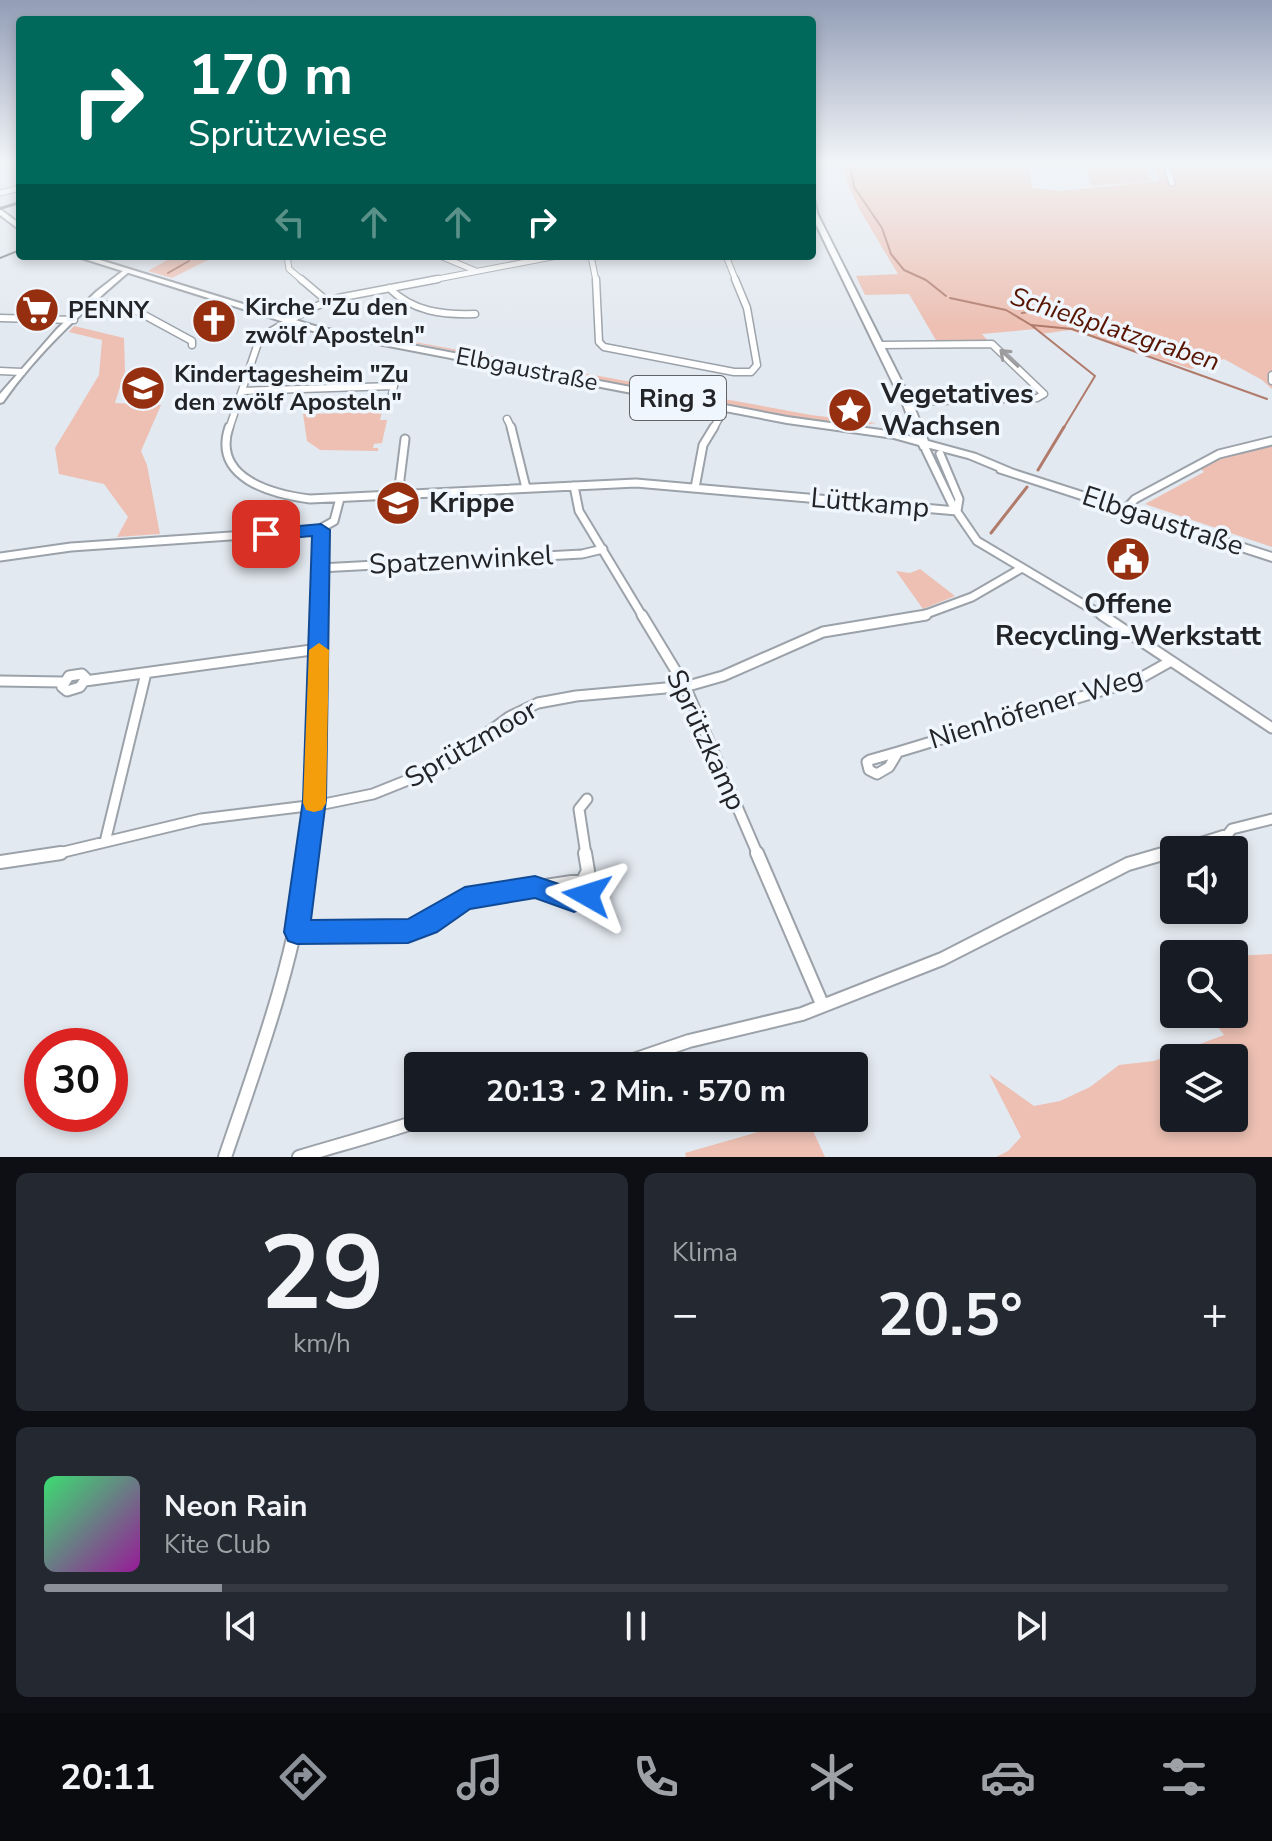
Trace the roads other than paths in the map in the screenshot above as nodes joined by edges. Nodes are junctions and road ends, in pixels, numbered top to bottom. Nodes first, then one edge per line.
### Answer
1 (816, 218) edge
2 (92, 260) edge
3 (288, 260) edge
4 (450, 260) edge
5 (536, 260) edge
6 (592, 260) edge
7 (728, 260) edge
8 (126, 271) junction
9 (477, 271) junction
10 (389, 288) junction
11 (327, 301) junction
12 (91, 302) junction
13 (475, 314) dead end
14 (0, 318) edge
15 (74, 320) junction
16 (289, 320) junction
17 (192, 345) dead end
18 (879, 345) junction
19 (0, 371) edge
20 (22, 372) junction
21 (1272, 375) edge
22 (1272, 381) edge
23 (394, 386) dead end
24 (242, 391) junction
25 (0, 400) edge
26 (907, 402) junction
27 (725, 408) junction
28 (507, 419) dead end
29 (916, 423) junction
30 (861, 431) junction
31 (895, 435) junction
32 (405, 439) dead end
33 (1272, 441) edge
34 (932, 448) junction
35 (574, 486) junction
36 (526, 488) junction
37 (695, 488) junction
38 (398, 495) junction
39 (340, 498) junction
40 (1127, 508) junction
41 (957, 511) junction
42 (321, 530) junction
43 (603, 549) junction
44 (0, 557) edge
45 (1272, 557) edge
46 (320, 568) junction
47 (1022, 568) junction
48 (319, 649) junction
49 (1171, 661) junction
50 (146, 673) junction
51 (0, 681) edge
52 (685, 686) junction
53 (1272, 728) edge
54 (898, 751) dead end
55 (587, 799) dead end
56 (314, 808) junction
57 (1272, 819) edge
58 (1222, 836) edge
59 (105, 842) junction
60 (1160, 855) edge
61 (0, 862) edge
62 (582, 882) junction
63 (535, 887) junction
64 (297, 932) junction
65 (822, 1004) junction
66 (657, 1052) edge
67 (404, 1126) edge
68 (225, 1157) edge
69 (299, 1157) edge

1 - 18 main road
2 - 8 main road, Elbgaustraße / Ring 3
3 - 11 street
4 - 9 street
5 - 9 street, Lüttkamp
6 - 7 street
8 - 12 street
8 - 16 main road, Elbgaustraße / Ring 3
9 - 10 street, Lüttkamp
10 - 11 street, Lüttkamp
10 - 13 street
11 - 16 street, Lüttkamp
12 - 15 street
12 - 17 street
14 - 15 street
15 - 20 street
16 - 24 street, Lüttkamp
16 - 27 main road, Elbgaustraße / Ring 3
18 - 26 main road
26 -> 18 street
19 - 20 street
20 - 25 street
21 - 22 street
23 - 24 street
24 - 39 street, Lüttkamp
26 - 29 main road
26 - 34 main road
27 - 30 main road, Elbgaustraße / Ring 3
27 - 37 street
28 - 36 street
29 - 31 main road
29 - 34 main road
30 - 31 main road, Elbgaustraße
30 - 34 main road, Elbgaustraße
31 - 34 main road, Elbgaustraße
32 - 38 street
33 - 40 street
34 - 40 main road, Elbgaustraße
34 - 41 street
34 - 41 street
35 - 36 street, Lüttkamp
35 - 37 street, Lüttkamp
35 - 43 street, Sprützkamp
36 - 38 street, Lüttkamp
37 - 41 street, Lüttkamp
38 - 39 street, Lüttkamp
39 - 42 street
40 - 45 main road, Elbgaustraße
41 - 47 street, Lüttkamp
42 - 44 street
42 - 46 street
43 - 46 street, Spatzenwinkel
43 - 52 street, Sprützkamp
46 - 48 street
47 - 49 street, Lüttkamp
47 - 52 street, Sprützmoor
48 - 50 street
48 - 56 street
49 - 53 street, Lüttkamp
49 - 54 street, Nienhöfener Weg
50 - 51 street
50 - 59 street
52 - 56 street, Sprützmoor
52 - 65 street, Sprützkamp
55 - 62 street
56 - 59 street, Sprützmoor
56 - 64 street
57 - 58 street
59 - 61 street, Sprützmoor
60 - 65 street
62 - 63 street
62 - 63 street
63 - 64 street
64 - 68 street
65 - 66 street
67 - 69 street

